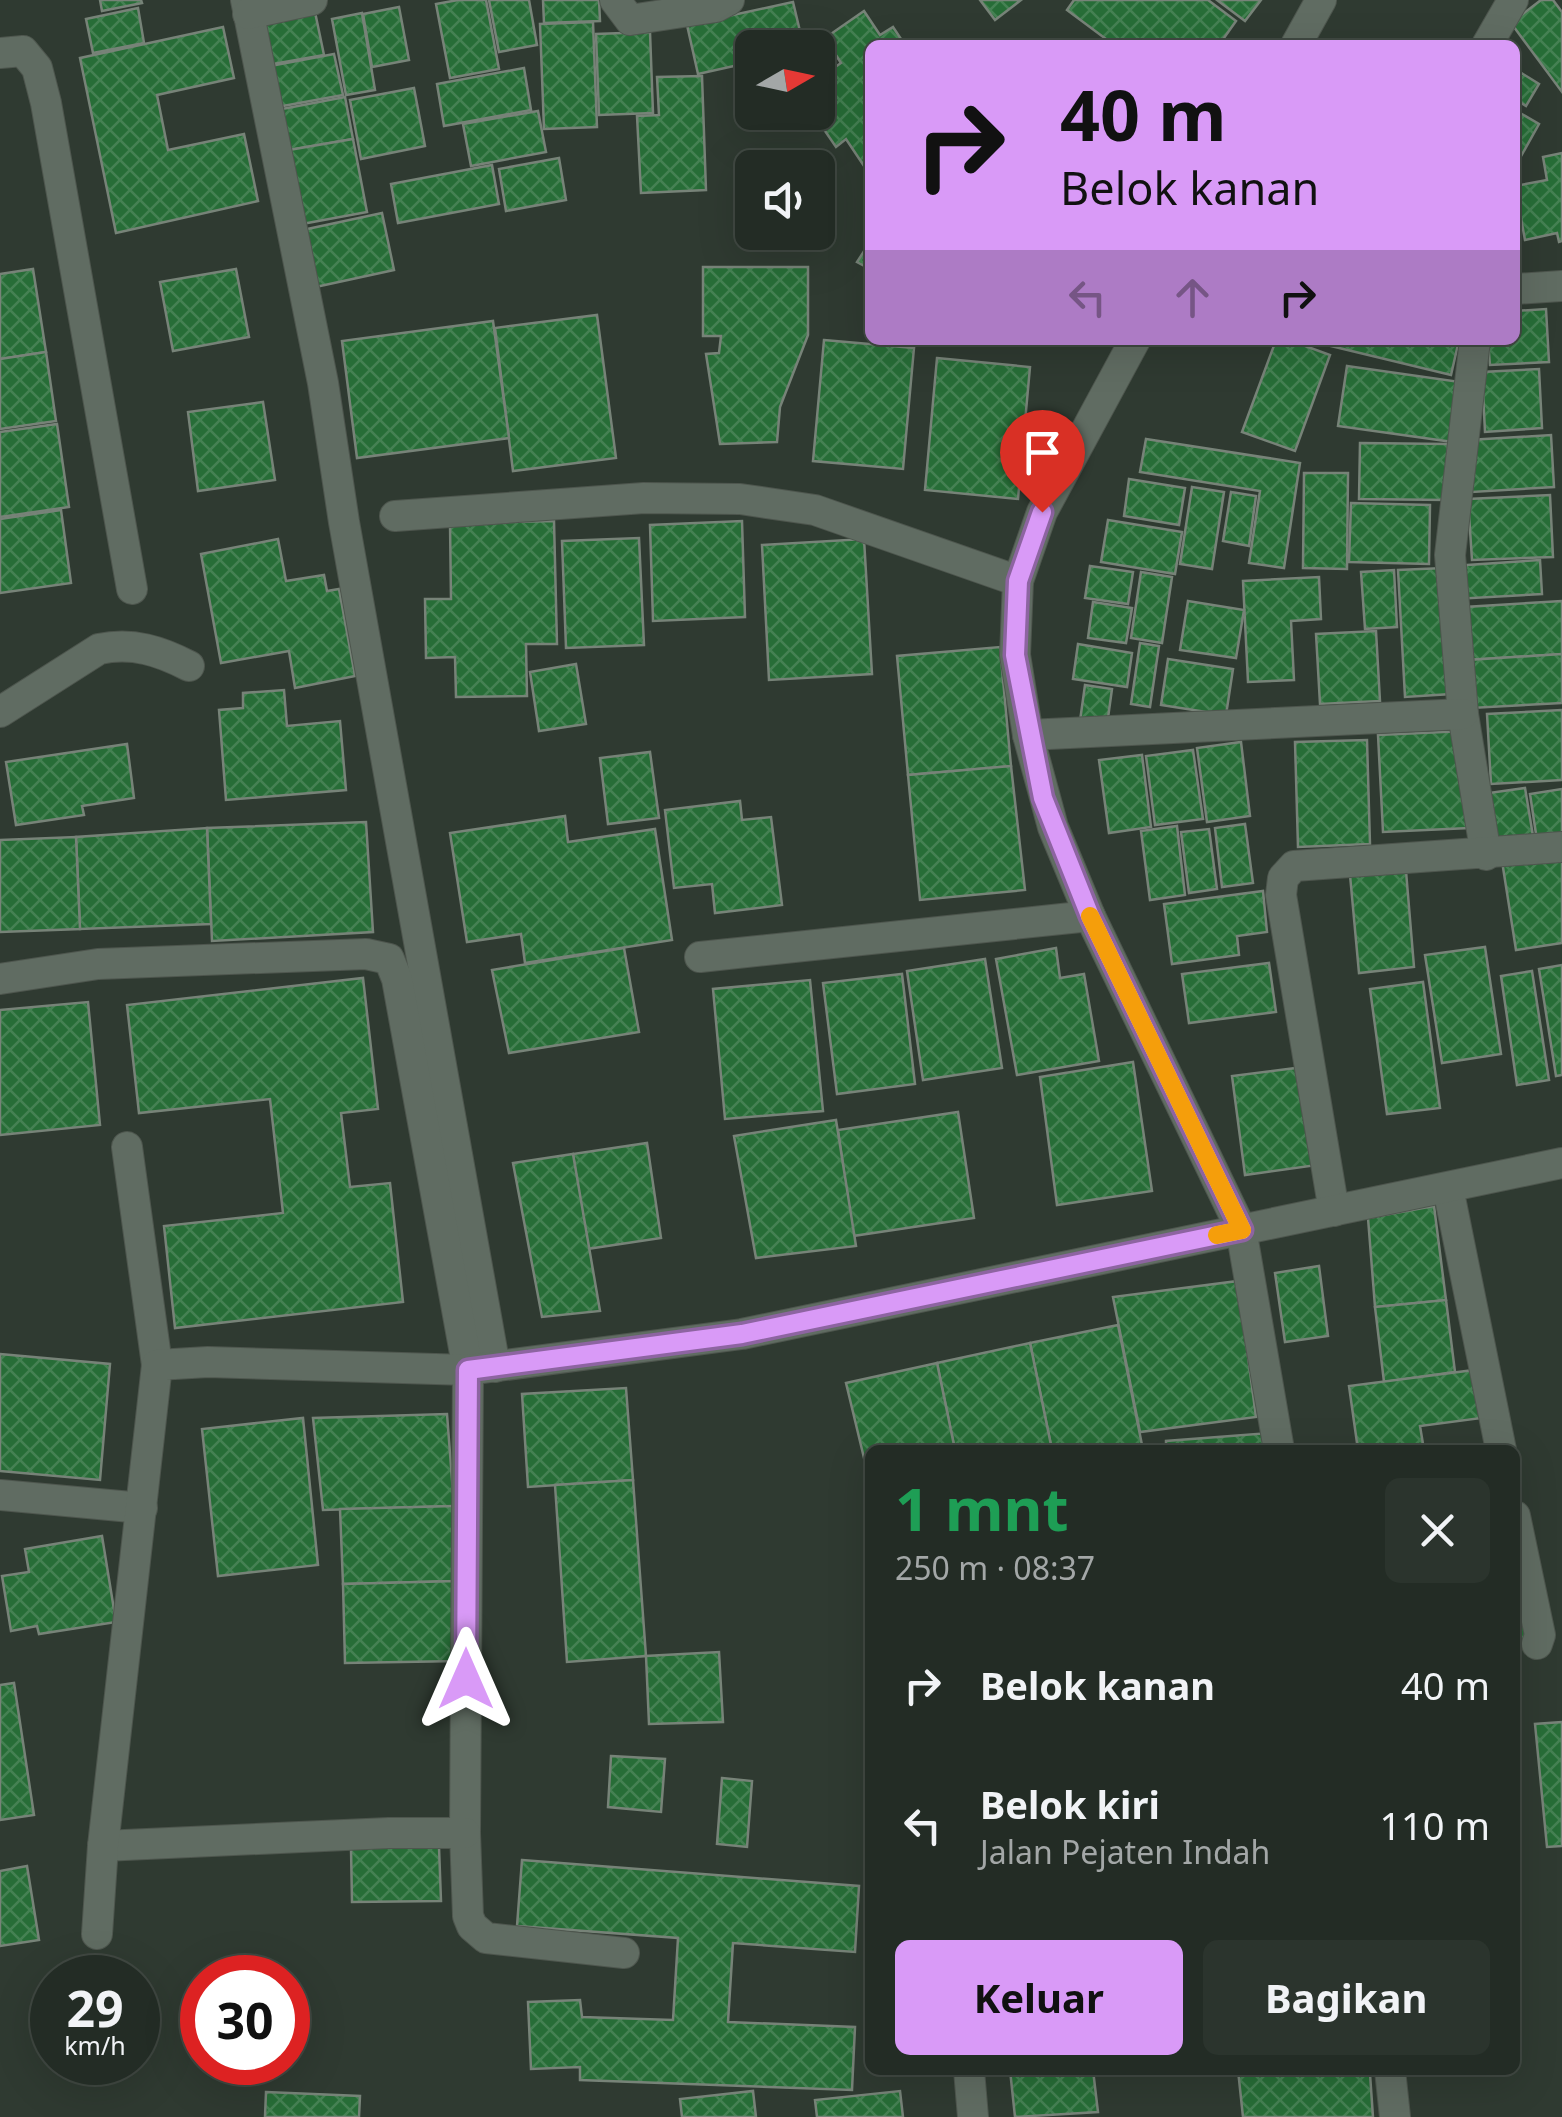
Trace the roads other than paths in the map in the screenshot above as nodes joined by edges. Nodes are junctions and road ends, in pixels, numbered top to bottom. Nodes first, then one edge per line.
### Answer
1 (312, 0) edge
2 (615, 0) edge
3 (730, 0) edge
4 (1321, 0) edge
5 (1513, 0) edge
6 (247, 7) edge
7 (1299, 40) edge
8 (1490, 40) edge
9 (0, 54) edge
10 (1562, 286) edge
11 (1520, 289) edge
12 (1133, 345) edge
13 (1474, 345) edge
14 (395, 516) dead end
15 (1018, 581) junction
16 (132, 588) dead end
17 (189, 666) dead end
18 (0, 712) edge
19 (1463, 714) junction
20 (1028, 735) junction
21 (1562, 847) edge
22 (1486, 855) junction
23 (1090, 916) junction
24 (700, 957) dead end
25 (0, 979) edge
26 (128, 1147) dead end
27 (1562, 1163) edge
28 (1448, 1188) junction
29 (1334, 1211) junction
30 (1242, 1230) junction
31 (157, 1365) junction
32 (481, 1368) junction
33 (1278, 1445) edge
34 (1500, 1445) edge
35 (0, 1495) edge
36 (142, 1508) junction
37 (1520, 1540) edge
38 (1537, 1644) dead end
39 (465, 1833) junction
40 (104, 1846) junction
41 (97, 1934) dead end
42 (624, 1953) dead end
43 (969, 2075) edge
44 (1391, 2075) edge
45 (973, 2117) edge
46 (1395, 2117) edge

1 - 6 street
2 - 3 street
4 - 7 street
5 - 8 street
6 - 32 street
9 - 16 street
10 - 11 street
12 - 15 street
13 - 19 street
14 - 15 street
15 - 20 street
17 - 18 street
19 - 20 street
19 - 22 street
20 - 23 street
21 - 22 street
22 - 29 street
23 - 24 street
23 - 30 street
25 - 32 street
26 - 31 street
27 - 28 street
28 - 29 street
28 - 34 street
29 - 30 street
30 - 32 street
30 - 33 street
31 - 32 street
31 - 36 street
32 - 39 street
35 - 36 street
36 - 40 street
37 - 38 street
39 - 40 street
39 - 42 street
40 - 41 street
43 - 45 street
44 - 46 street

